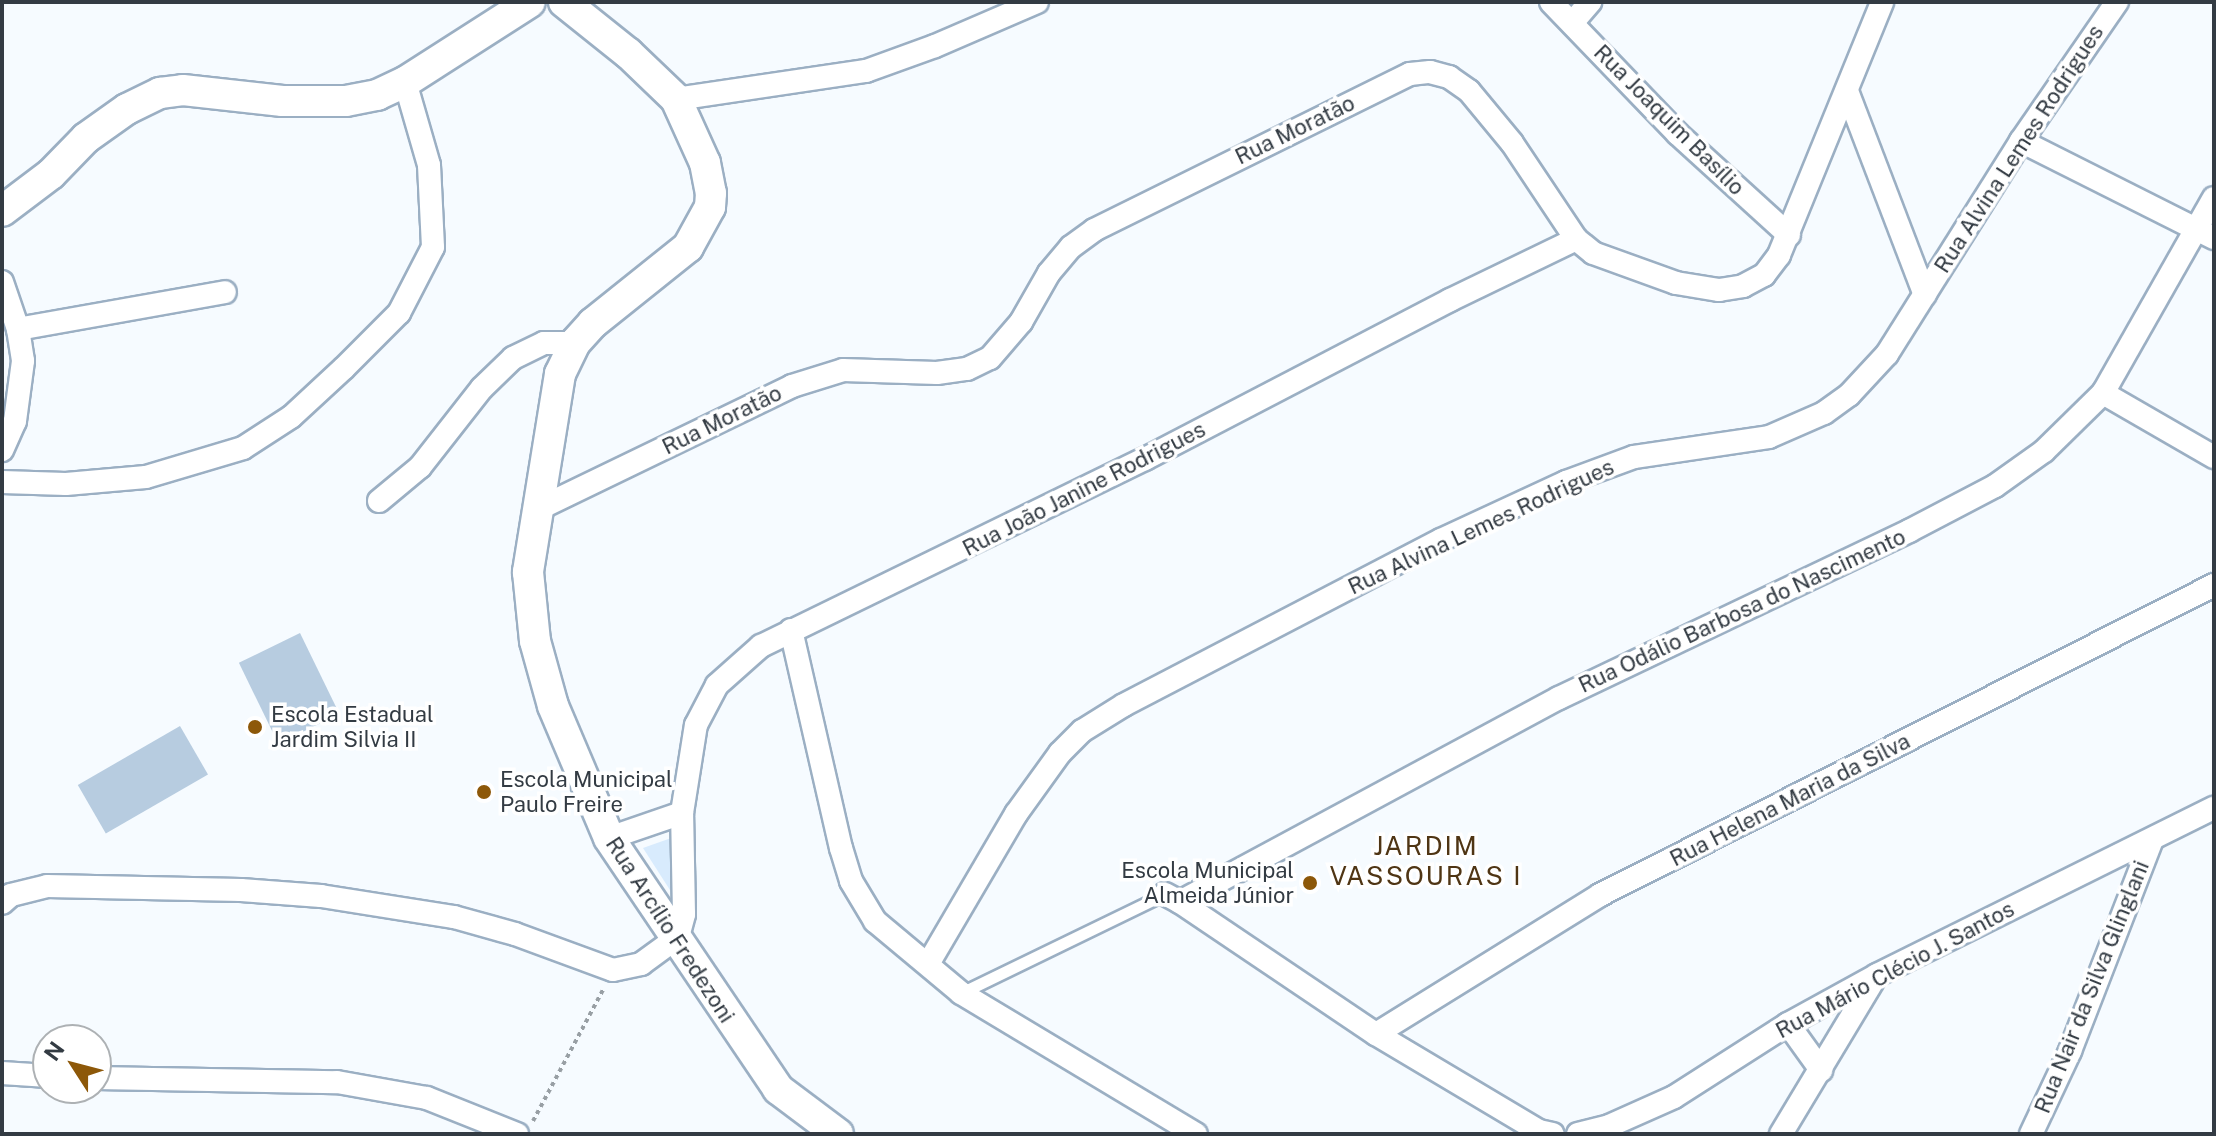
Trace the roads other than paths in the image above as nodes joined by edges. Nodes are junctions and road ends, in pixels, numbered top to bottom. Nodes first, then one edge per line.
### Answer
1 (530, 2) edge
2 (564, 2) edge
3 (1037, 2) edge
4 (1551, 2) edge
5 (1590, 2) edge
6 (1882, 2) edge
7 (2117, 2) edge
8 (1572, 23) junction
9 (405, 82) junction
10 (1847, 91) junction
11 (676, 99) junction
12 (2021, 141) junction
13 (2214, 198) edge
14 (2, 211) edge
15 (2204, 233) edge
16 (1789, 235) junction
17 (1576, 239) junction
18 (2, 282) edge
19 (225, 292) dead end
20 (1925, 295) junction
21 (18, 329) junction
22 (575, 343) junction
23 (2103, 393) junction
24 (2, 450) edge
25 (2214, 457) edge
26 (2, 482) edge
27 (379, 501) dead end
28 (540, 508) junction
29 (2214, 585) edge
30 (791, 630) junction
31 (2214, 808) edge
32 (682, 813) junction
33 (609, 838) junction
34 (2152, 840) junction
35 (1173, 898) junction
36 (2, 903) edge
37 (678, 937) junction
38 (928, 964) junction
39 (1877, 975) junction
40 (961, 993) junction
41 (1788, 1024) junction
42 (1376, 1034) junction
43 (1821, 1070) junction
44 (2, 1073) edge
45 (32, 1075) edge
46 (112, 1078) edge
47 (517, 1134) edge
48 (838, 1134) edge
49 (1196, 1134) edge
50 (1553, 1134) edge
51 (1578, 1134) edge
52 (1781, 1134) edge
53 (2031, 1134) edge

1 - 9 street
2 - 11 street, Rua Arcílio Fredezoni
3 - 11 street
4 - 8 street, Rua Joaquim Basílio
5 - 8 street
6 - 10 street, Rua Moratão
7 - 12 street, Rua Alvina Lemes Rodrigues
8 - 16 street, Rua Joaquim Basílio
9 - 14 street
9 - 26 street
10 - 16 street, Rua Moratão
10 - 20 street
11 - 22 street, Rua Arcílio Fredezoni
12 - 15 street
12 - 20 street, Rua Alvina Lemes Rodrigues
13 - 15 street, Rua Odálio Barbosa do Nascimento
15 - 23 street, Rua Odálio Barbosa do Nascimento
16 - 17 street, Rua Moratão
17 - 28 street, Rua Moratão
17 - 30 street, Rua João Janine Rodrigues
18 - 21 street
19 - 21 street
20 - 38 street, Rua Alvina Lemes Rodrigues
21 - 24 street
22 - 27 street
22 - 28 street, Rua Arcílio Fredezoni
23 - 25 street
23 - 35 street, Rua Odálio Barbosa do Nascimento
28 - 33 street, Rua Arcílio Fredezoni
29 - 42 street, Rua Helena Maria da Silva
30 - 32 street, Rua João Janine Rodrigues
30 - 38 street
31 - 34 street, Rua Mário Clécio J. Santos
32 - 33 street
32 - 37 street, Rua João Janine Rodrigues
33 - 37 street, Rua Arcílio Fredezoni
34 - 39 street, Rua Mário Clécio J. Santos
34 - 53 street, Rua Nair da Silva Glinglani
35 - 40 lane
35 - 42 street
36 - 37 street
37 - 48 street, Rua Arcílio Fredezoni
38 - 40 street
39 - 41 street, Rua Mário Clécio J. Santos
39 - 43 street
40 - 49 street
41 - 43 street
41 - 51 street, Rua Mário Clécio J. Santos
42 - 50 street
43 - 52 street
44 - 45 street
46 - 47 street

